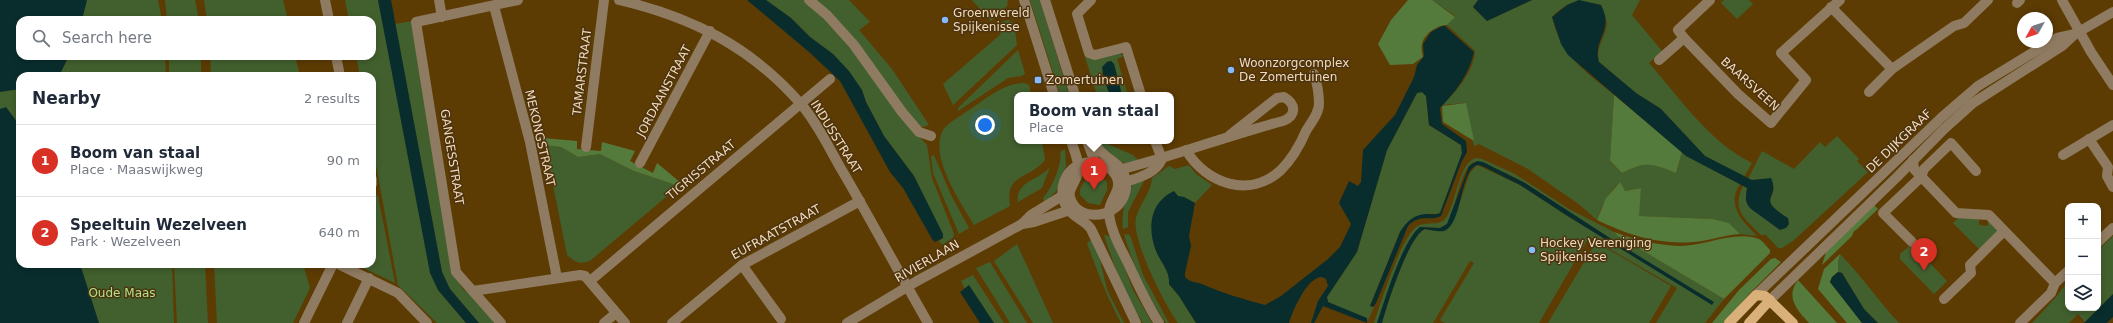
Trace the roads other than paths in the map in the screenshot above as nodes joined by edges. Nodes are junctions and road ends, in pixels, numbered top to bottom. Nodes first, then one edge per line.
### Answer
1 (325, 0) edge
2 (439, 0) edge
3 (518, 0) edge
4 (604, 0) edge
5 (619, 0) edge
6 (809, 0) edge
7 (1024, 0) edge
8 (1045, 0) edge
9 (1091, 0) edge
10 (1710, 0) edge
11 (1840, 0) edge
12 (1988, 0) edge
13 (2062, 0) edge
14 (494, 6) junction
15 (1831, 7) junction
16 (2113, 12) edge
17 (328, 16) edge
18 (442, 17) junction
19 (710, 31) junction
20 (2077, 33) junction
21 (1684, 38) junction
22 (337, 60) edge
23 (1659, 60) dead end
24 (1892, 69) junction
25 (339, 72) edge
26 (1314, 74) dead end
27 (830, 79) dead end
28 (2113, 85) edge
29 (1053, 92) edge
30 (1074, 92) edge
31 (1140, 92) edge
32 (1869, 92) dead end
33 (800, 103) junction
34 (2113, 124) edge
35 (1230, 135) junction
36 (930, 136) dead end
37 (2089, 139) junction
38 (1066, 144) edge
39 (1072, 144) edge
40 (1089, 144) edge
41 (1095, 144) edge
42 (1156, 144) edge
43 (586, 147) dead end
44 (1186, 150) junction
45 (2063, 155) dead end
46 (1099, 159) junction
47 (1162, 159) junction
48 (1913, 160) junction
49 (640, 163) dead end
50 (2110, 166) edge
51 (1076, 167) junction
52 (1117, 170) junction
53 (1976, 171) dead end
54 (1921, 177) junction
55 (1126, 182) junction
56 (2113, 187) edge
57 (1062, 196) junction
58 (860, 201) junction
59 (1119, 205) junction
60 (1072, 209) junction
61 (1109, 213) junction
62 (1087, 218) junction
63 (1022, 224) junction
64 (2113, 228) edge
65 (2004, 231) junction
66 (2101, 239) edge
67 (1912, 242) dead end
68 (1126, 260) junction
69 (742, 264) junction
70 (331, 268) edge
71 (347, 268) edge
72 (2065, 274) edge
73 (369, 278) junction
74 (557, 278) junction
75 (590, 281) junction
76 (2055, 283) junction
77 (907, 287) junction
78 (473, 291) junction
79 (1764, 294) junction
80 (1944, 299) dead end
81 (616, 313) junction
82 (781, 319) dead end
83 (304, 323) edge
84 (347, 323) edge
85 (427, 323) edge
86 (501, 323) edge
87 (604, 323) edge
88 (625, 323) edge
89 (672, 323) edge
90 (847, 323) edge
91 (928, 323) edge
92 (1136, 323) edge
93 (1159, 323) edge
94 (1729, 323) edge
95 (1749, 323) edge
96 (1793, 323) edge
97 (2020, 323) edge

1 - 17 street
2 - 18 street
3 - 14 street
4 - 43 street, TAMARSTRAAT
5 - 19 street, INDUSSTRAAT
6 - 36 street
7 - 29 street
8 - 30 street
9 - 31 street
10 - 21 street
11 - 15 street, BAARSVEEN
12 - 24 street
13 - 20 street
14 - 18 street
14 - 74 street, MEKONGSTRAAT
15 - 21 street, BAARSVEEN
15 - 24 street
16 - 20 street, DE DIJKGRAAF
18 - 78 street, GANGESSTRAAT
19 - 33 street, INDUSSTRAAT
19 - 49 street, JORDAANSTRAAT
20 - 28 street
20 - 48 street, DE DIJKGRAAF
20 - 79 street, DE DIJKGRAAF
21 - 23 street
22 - 25 street
24 - 32 street
26 - 44 street
27 - 33 street, TIGRISSTRAAT
33 - 58 street, INDUSSTRAAT
33 - 75 street, TIGRISSTRAAT
34 - 37 street
35 - 35 street
35 - 44 street
37 - 45 street
37 - 50 street
38 - 51 street
39 - 51 street
40 - 46 street
41 - 46 street
42 - 47 street
44 - 47 street
46 - 51 street
46 - 52 street
47 - 52 street
47 - 55 street
48 - 54 street
48 - 79 street, DE DIJKGRAAF
50 - 56 street
51 - 57 street
51 - 60 street
52 - 55 street
52 - 61 street
53 - 54 street
54 - 65 street
54 - 67 street
55 - 59 street
57 - 60 street
57 - 63 street, RIVIERLAAN
58 - 69 street, EUFRAATSTRAAT
58 - 77 street, INDUSSTRAAT
59 - 61 street
59 - 68 street
60 - 62 street
60 - 63 street, RIVIERLAAN
61 - 62 street
61 - 68 street
62 - 92 street
63 - 77 street, RIVIERLAAN
64 - 66 street
65 - 76 street
65 - 80 street
68 - 93 street
69 - 82 street
69 - 89 street, EUFRAATSTRAAT
70 - 83 street
71 - 73 street
72 - 76 street
73 - 84 street
73 - 85 street
74 - 75 street
74 - 78 street
75 - 81 street
76 - 97 street
77 - 90 street, RIVIERLAAN
77 - 91 street, INDUSSTRAAT
78 - 86 street, GANGESSTRAAT
79 - 94 main road
79 - 95 main road
79 - 96 main road
81 - 87 street
81 - 88 street

